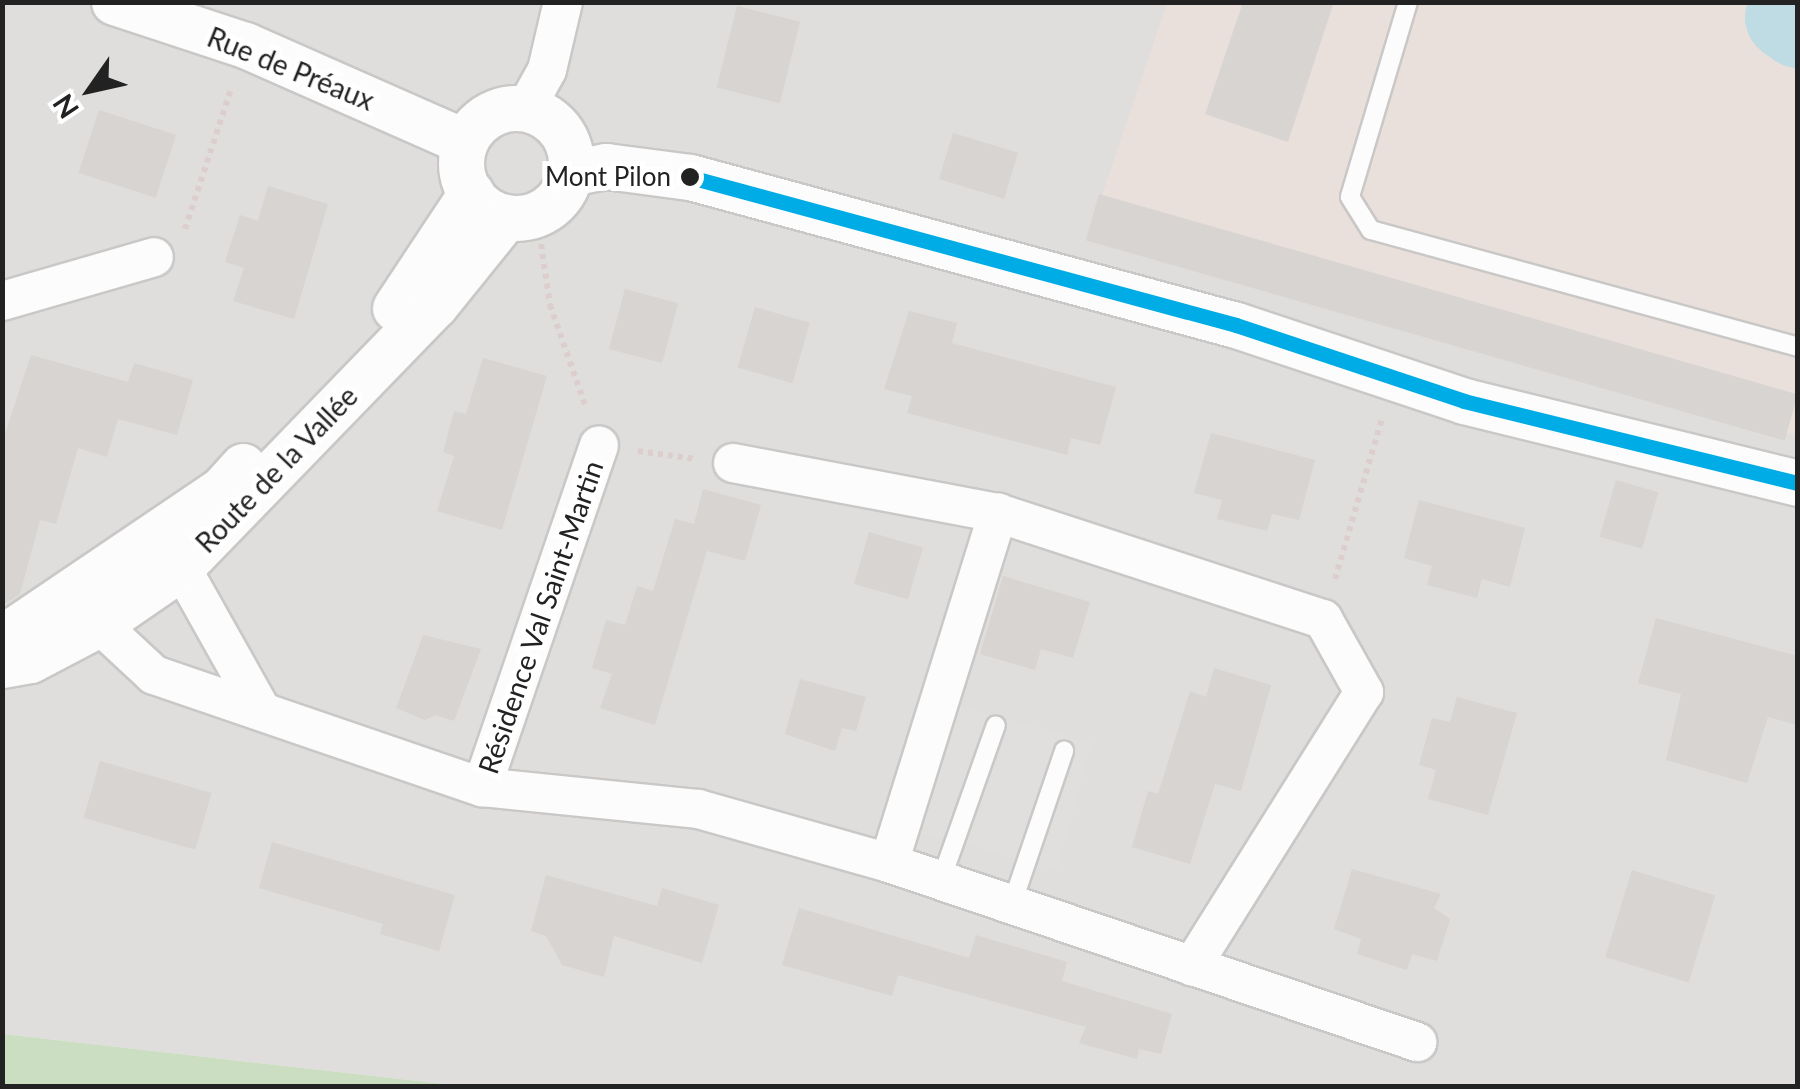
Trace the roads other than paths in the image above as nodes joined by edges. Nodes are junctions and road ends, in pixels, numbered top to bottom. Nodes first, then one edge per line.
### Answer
1 (114, 2) edge
2 (563, 2) edge
3 (1408, 2) edge
4 (526, 108) junction
5 (465, 142) junction
6 (570, 173) junction
7 (505, 208) junction
8 (154, 257) road end
9 (2, 301) edge
10 (1798, 347) edge
11 (599, 446) road end
12 (733, 463) road end
13 (1798, 483) edge
14 (998, 513) junction
15 (171, 550) junction
16 (91, 605) junction
17 (2, 638) edge
18 (2, 665) edge
19 (260, 708) junction
20 (996, 725) dead end
21 (1064, 751) dead end
22 (482, 787) junction
23 (889, 863) junction
24 (941, 880) junction
25 (1012, 904) junction
26 (1192, 966) junction
27 (1417, 1042) dead end

1 - 5 street, Rue de Préaux
2 - 4 street
3 - 10 lane
4 - 5 street
4 - 6 street
5 - 7 street
6 - 7 street
6 - 13 street
7 - 15 street, Route de la Vallée
8 - 9 street
11 - 22 street, Résidence Val Saint-Martin
12 - 14 street
14 - 23 street
14 - 26 street
15 - 16 street, Route de la Vallée
15 - 19 street
16 - 17 street, Route de la Vallée
16 - 18 street, Route de la Vallée
16 - 19 street, Résidence Val Saint-Martin
19 - 22 street, Résidence Val Saint-Martin
20 - 24 lane
21 - 25 lane
22 - 23 street, Résidence Val Saint-Martin
23 - 24 street, Résidence Val Saint-Martin
24 - 25 street, Résidence Val Saint-Martin
25 - 26 street, Résidence Val Saint-Martin
26 - 27 street, Résidence Val Saint-Martin

